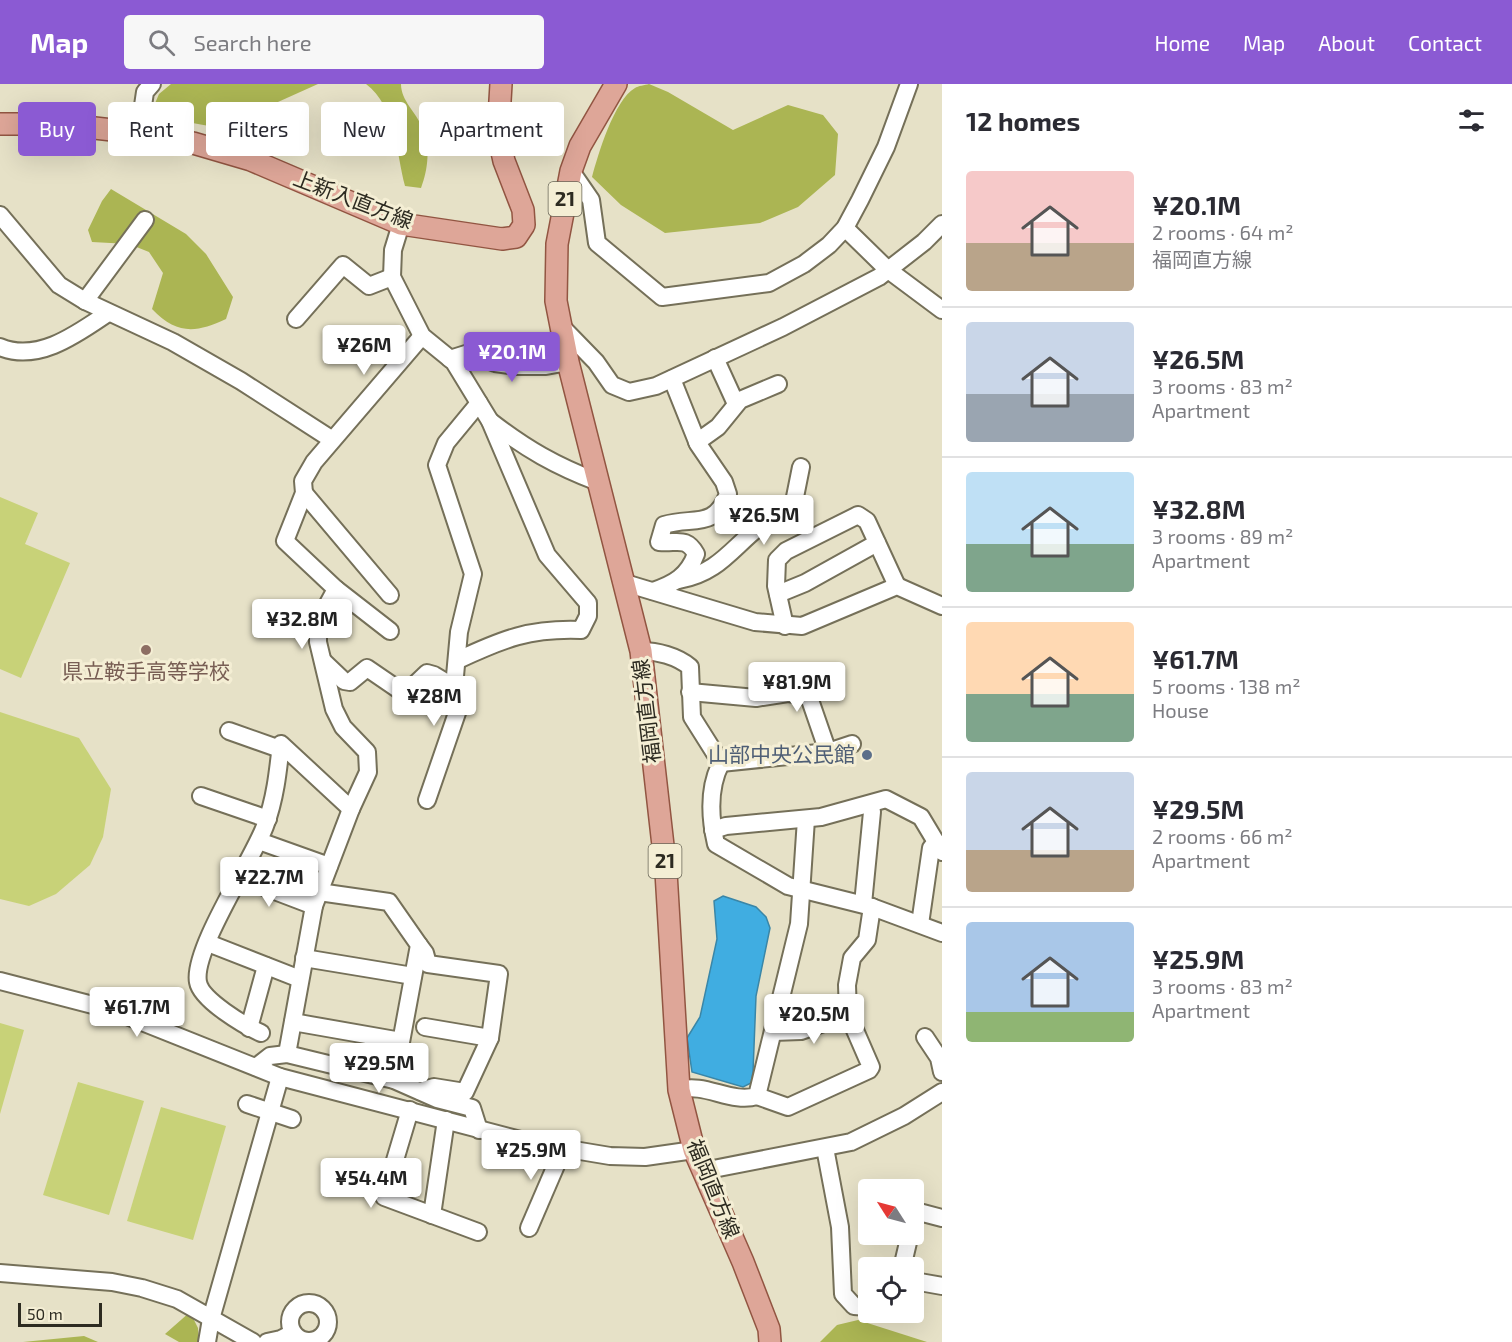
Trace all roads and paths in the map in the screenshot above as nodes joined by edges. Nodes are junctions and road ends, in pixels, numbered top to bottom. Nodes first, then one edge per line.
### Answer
1 (152, 84) edge
2 (501, 84) edge
3 (616, 84) edge
4 (909, 84) edge
5 (144, 102) edge
6 (0, 124) edge
7 (108, 130) edge
8 (194, 143) edge
9 (571, 171) junction
10 (0, 215) edge
11 (145, 220) dead end
12 (401, 224) junction
13 (942, 224) edge
14 (845, 228) junction
15 (887, 269) junction
16 (392, 277) junction
17 (85, 301) junction
18 (942, 310) edge
19 (108, 313) junction
20 (296, 319) dead end
21 (560, 325) junction
22 (422, 336) junction
23 (0, 347) edge
24 (715, 358) junction
25 (450, 359) junction
26 (568, 363) junction
27 (672, 379) junction
28 (778, 384) dead end
29 (479, 404) junction
30 (736, 404) junction
31 (490, 421) junction
32 (331, 439) junction
33 (697, 442) junction
34 (801, 467) dead end
35 (598, 482) junction
36 (304, 493) junction
37 (877, 543) junction
38 (679, 580) junction
39 (625, 583) junction
40 (897, 586) junction
41 (336, 589) junction
42 (653, 591) junction
43 (778, 594) junction
44 (390, 595) dead end
45 (942, 606) edge
46 (785, 626) junction
47 (390, 631) dead end
48 (641, 651) junction
49 (458, 660) junction
50 (324, 662) junction
51 (454, 687) junction
52 (690, 692) junction
53 (229, 731) dead end
54 (852, 744) dead end
55 (280, 749) junction
56 (828, 752) junction
57 (721, 764) junction
58 (201, 796) dead end
59 (427, 800) dead end
60 (870, 805) junction
61 (351, 809) junction
62 (268, 819) junction
63 (806, 819) junction
64 (713, 830) junction
65 (259, 841) junction
66 (939, 847) edge
67 (329, 866) junction
68 (238, 877) junction
69 (799, 888) junction
70 (316, 899) junction
71 (867, 905) junction
72 (920, 924) junction
73 (942, 933) edge
74 (208, 943) junction
75 (419, 945) junction
76 (304, 958) junction
77 (266, 966) junction
78 (413, 976) junction
79 (300, 979) junction
80 (0, 981) edge
81 (848, 1014) junction
82 (293, 1022) junction
83 (426, 1027) dead end
84 (773, 1032) junction
85 (925, 1037) dead end
86 (490, 1038) junction
87 (401, 1041) junction
88 (287, 1054) junction
89 (256, 1067) junction
90 (942, 1072) edge
91 (280, 1077) junction
92 (394, 1080) junction
93 (679, 1090) junction
94 (420, 1091) junction
95 (942, 1092) edge
96 (757, 1096) junction
97 (247, 1104) dead end
98 (410, 1110) junction
99 (270, 1112) junction
100 (292, 1119) dead end
101 (446, 1120) junction
102 (480, 1130) junction
103 (825, 1148) junction
104 (564, 1149) junction
105 (694, 1150) junction
106 (703, 1171) junction
107 (432, 1215) junction
108 (529, 1227) dead end
109 (478, 1232) dead end
110 (0, 1273) edge
111 (924, 1283) edge
112 (942, 1286) edge
113 (858, 1306) edge
114 (211, 1319) junction
115 (293, 1333) dead end
116 (207, 1342) edge
117 (253, 1342) edge
118 (267, 1342) edge
119 (770, 1342) edge

1 - 5 street
2 - 12 main road, 上新入直方線
3 - 9 main road, 福岡直方線 / 21
4 - 14 street
6 - 7 main road, 上新入直方線
8 - 12 main road, 上新入直方線
9 - 14 street
9 - 21 main road, 福岡直方線 / 21
10 - 17 street
11 - 17 street
12 - 16 street
13 - 15 street
14 - 15 street
15 - 18 street
15 - 24 street
16 - 20 street
16 - 22 street
17 - 19 street
19 - 23 street
19 - 32 street
21 - 26 main road, 福岡直方線 / 21
21 - 27 street
22 - 25 street
22 - 32 street
24 - 27 street
24 - 30 street
25 - 26 street
25 - 29 street
26 - 35 main road, 福岡直方線 / 21
27 - 33 street
28 - 30 street
29 - 31 street
29 - 49 street
30 - 33 street
31 - 35 street
31 - 49 street
32 - 36 street
33 - 38 street
34 - 38 street
35 - 39 main road, 福岡直方線 / 21
36 - 41 street
36 - 44 street
37 - 40 street
37 - 43 street
37 - 43 street
38 - 42 street
39 - 42 street
39 - 48 main road, 福岡直方線 / 21
40 - 45 street
40 - 46 street
41 - 47 street
41 - 50 street
42 - 46 street
43 - 46 street
48 - 52 street
48 - 93 main road, 福岡直方線 / 21
49 - 51 street
50 - 51 street
50 - 61 street
51 - 59 street
52 - 56 street
52 - 57 street
53 - 55 street
54 - 56 street
55 - 61 street
55 - 62 street
56 - 57 street
57 - 64 street
58 - 62 street
60 - 63 street
60 - 66 street
60 - 71 street
61 - 67 street
62 - 65 street
63 - 64 street
63 - 69 street
64 - 69 street
65 - 67 street
65 - 68 street
66 - 72 street
67 - 70 street
68 - 70 street
68 - 74 street
69 - 71 street
69 - 84 street
70 - 75 street
70 - 76 street
71 - 72 street
71 - 81 street
72 - 73 street
74 - 77 street
74 - 77 street
75 - 78 street
75 - 86 street
76 - 78 street
76 - 79 street
77 - 79 street
78 - 87 street
79 - 82 street
80 - 89 street
81 - 84 street
81 - 96 street
82 - 87 street
82 - 88 street
83 - 86 street
84 - 96 street
85 - 90 street
86 - 94 street
87 - 92 street
88 - 89 street
88 - 92 street
89 - 91 street
91 - 98 street
91 - 99 street
92 - 94 street
93 - 96 street
93 - 105 main road, 福岡直方線 / 21
94 - 102 street
95 - 103 street
97 - 99 street
98 - 101 street
98 - 107 street
99 - 100 street
99 - 114 street
101 - 102 street
101 - 107 street
102 - 104 street
103 - 106 street
103 - 113 street
104 - 105 street
104 - 108 street
105 - 106 main road, 福岡直方線 / 21
106 - 119 main road, 福岡直方線 / 21
107 - 109 street
110 - 114 street
111 - 112 street
114 - 116 street
114 - 117 street
115 - 118 street

